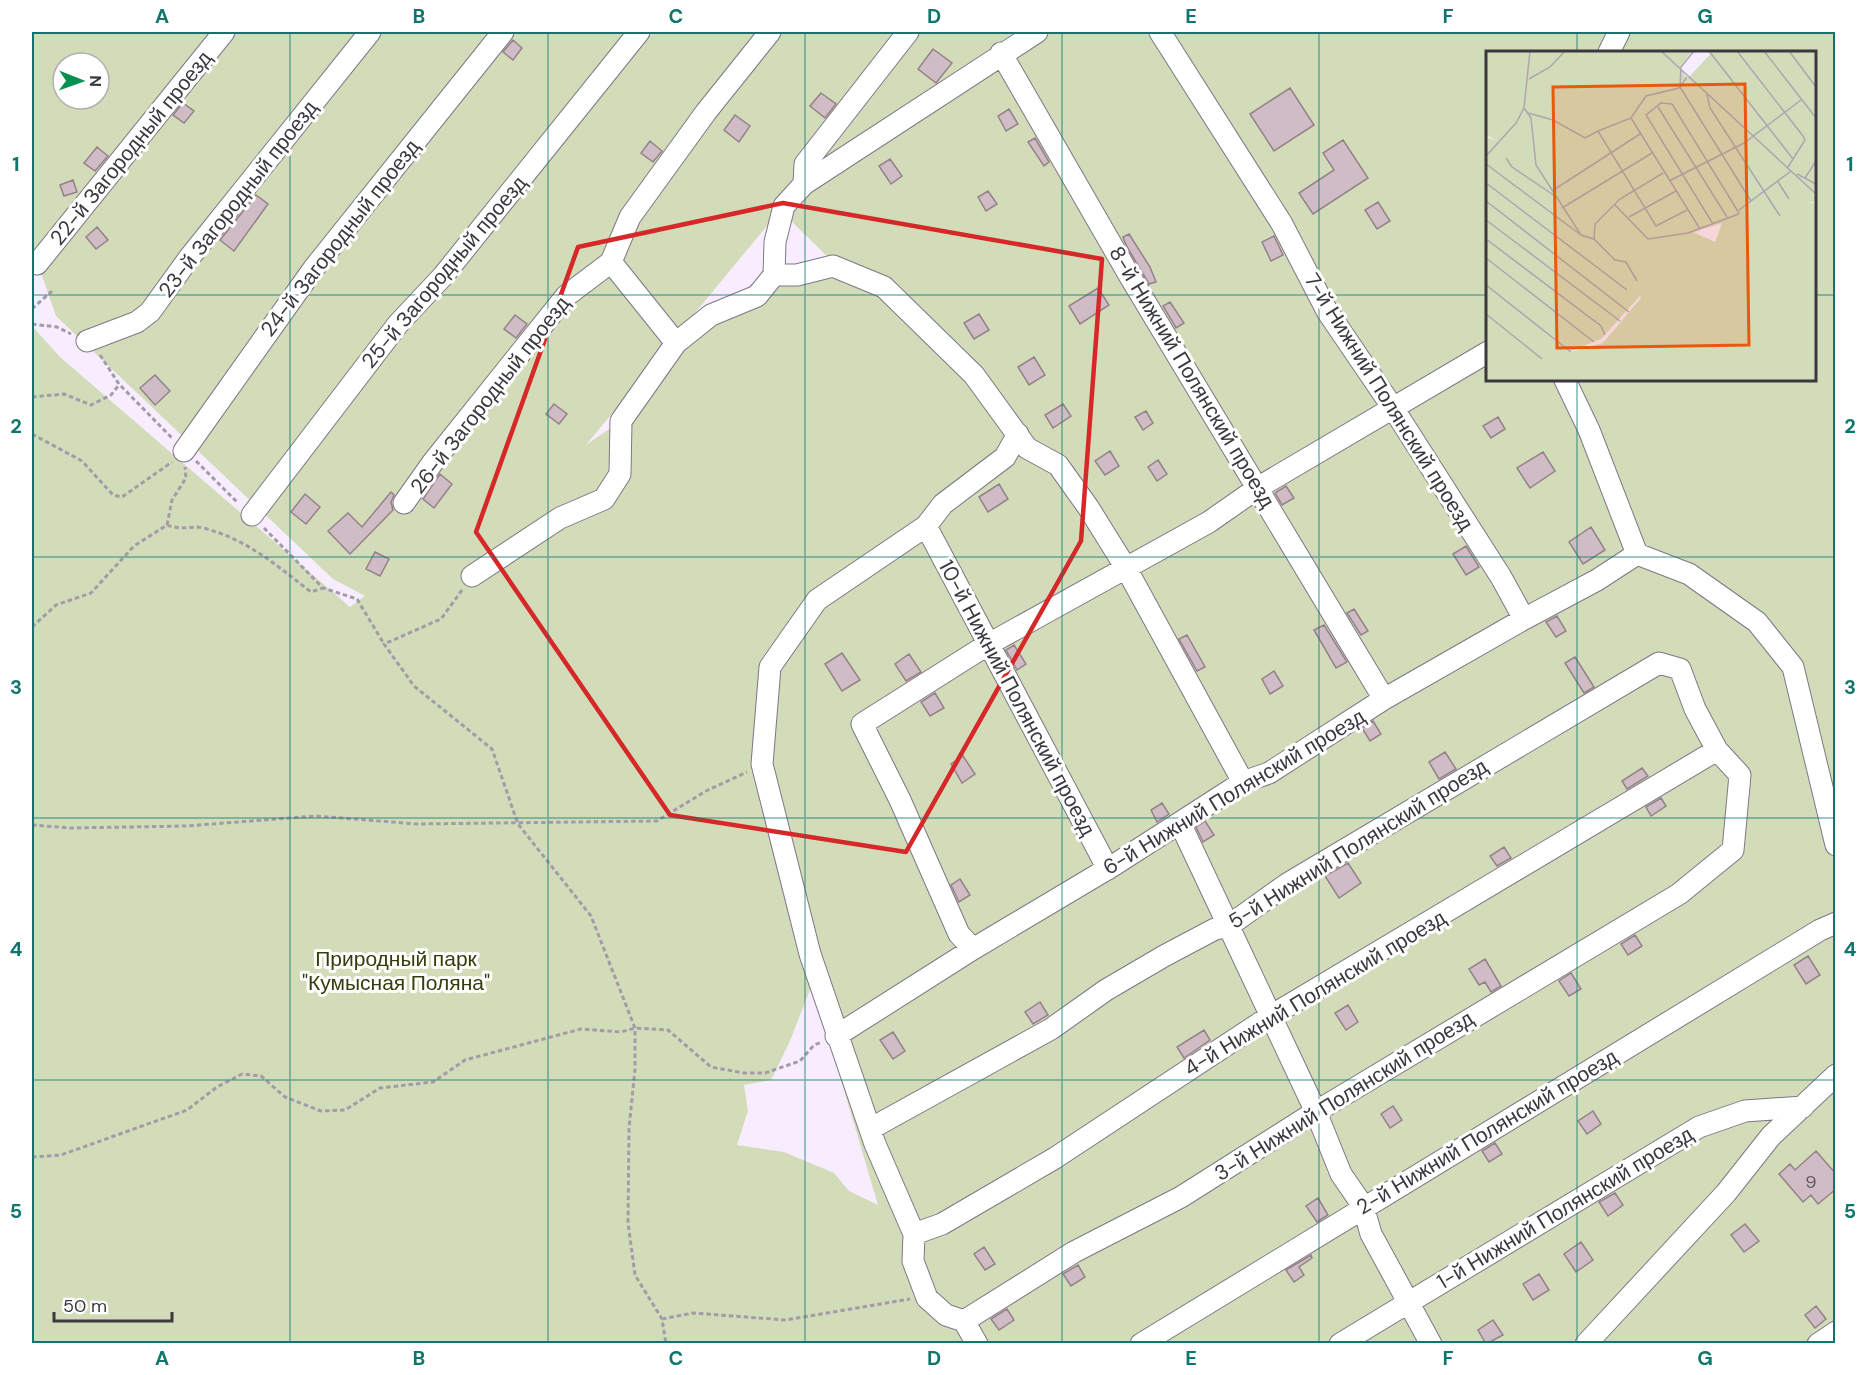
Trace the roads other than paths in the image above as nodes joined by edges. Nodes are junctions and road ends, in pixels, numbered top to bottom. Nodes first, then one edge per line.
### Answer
1 (224, 32) edge
2 (370, 32) edge
3 (503, 32) edge
4 (639, 32) edge
5 (770, 32) edge
6 (908, 32) edge
7 (1037, 32) edge
8 (1160, 32) edge
9 (1619, 32) edge
10 (1610, 51) edge
11 (1001, 53) junction
12 (804, 184) junction
13 (611, 262) junction
14 (38, 264) dead end
15 (774, 275) junction
16 (87, 341) road end
17 (676, 343) junction
18 (1486, 353) edge
19 (1565, 381) edge
20 (1393, 408) junction
21 (1018, 434) junction
22 (184, 451) road end
23 (1259, 487) junction
24 (404, 503) dead end
25 (252, 515) road end
26 (926, 526) junction
27 (1637, 554) junction
28 (1126, 568) junction
29 (472, 576) road end
30 (1524, 619) junction
31 (987, 645) junction
32 (1384, 699) junction
33 (1717, 750) junction
34 (1243, 782) junction
35 (1180, 823) junction
36 (1836, 845) edge
37 (1108, 869) junction
38 (1836, 923) edge
39 (1227, 927) junction
40 (973, 949) junction
41 (1269, 1017) junction
42 (836, 1036) junction
43 (1836, 1075) edge
44 (1803, 1107) junction
45 (1316, 1112) junction
46 (870, 1129) junction
47 (1363, 1206) junction
48 (914, 1234) junction
49 (1408, 1302) junction
50 (955, 1318) junction
51 (1836, 1332) edge
52 (977, 1344) edge
53 (1141, 1344) edge
54 (1340, 1344) edge
55 (1431, 1344) edge
56 (1586, 1344) edge
57 (1818, 1344) edge

1 - 14 street, 22-й Загородный проезд
2 - 16 street, 23-й Загородный проезд
3 - 22 street, 24-й Загородный проезд
4 - 25 street, 25-й Загородный проезд
5 - 13 street
6 - 12 street
7 - 11 street
8 - 20 street, 7-й Нижний Полянский проезд
9 - 10 street
11 - 12 street
11 - 23 street, 8-й Нижний Полянский проезд
12 - 15 street
13 - 17 street
13 - 24 street, 26-й Загородный проезд
15 - 17 street
15 - 21 street
17 - 29 street
18 - 20 street
19 - 27 street
20 - 23 street
20 - 30 street, 7-й Нижний Полянский проезд
21 - 26 street
21 - 28 street
23 - 28 street
23 - 32 street, 8-й Нижний Полянский проезд
26 - 31 street, 10-й Нижний Полянский проезд
26 - 42 street
27 - 30 street, 6-й Нижний Полянский проезд
27 - 36 street
28 - 31 street
28 - 34 street
30 - 32 street, 6-й Нижний Полянский проезд
31 - 37 street, 10-й Нижний Полянский проезд
31 - 40 street
32 - 34 street, 6-й Нижний Полянский проезд
33 - 39 street, 5-й Нижний Полянский проезд
33 - 41 street, 4-й Нижний Полянский проезд
33 - 45 street, 3-й Нижний Полянский проезд
34 - 35 street, 6-й Нижний Полянский проезд
35 - 37 street, 6-й Нижний Полянский проезд
35 - 39 street
37 - 40 street, 6-й Нижний Полянский проезд
38 - 47 street, 2-й Нижний Полянский проезд
39 - 41 street
39 - 46 street, 5-й Нижний Полянский проезд
40 - 42 street, 6-й Нижний Полянский проезд
41 - 45 street
41 - 48 street, 4-й Нижний Полянский проезд
42 - 46 street
43 - 44 street
44 - 49 street, 1-й Нижний Полянский проезд
44 - 56 street
45 - 47 street
45 - 50 street, 3-й Нижний Полянский проезд
46 - 48 street
47 - 49 street
47 - 53 street, 2-й Нижний Полянский проезд
48 - 50 street
49 - 54 street, 1-й Нижний Полянский проезд
49 - 55 street
50 - 52 street
51 - 57 street

